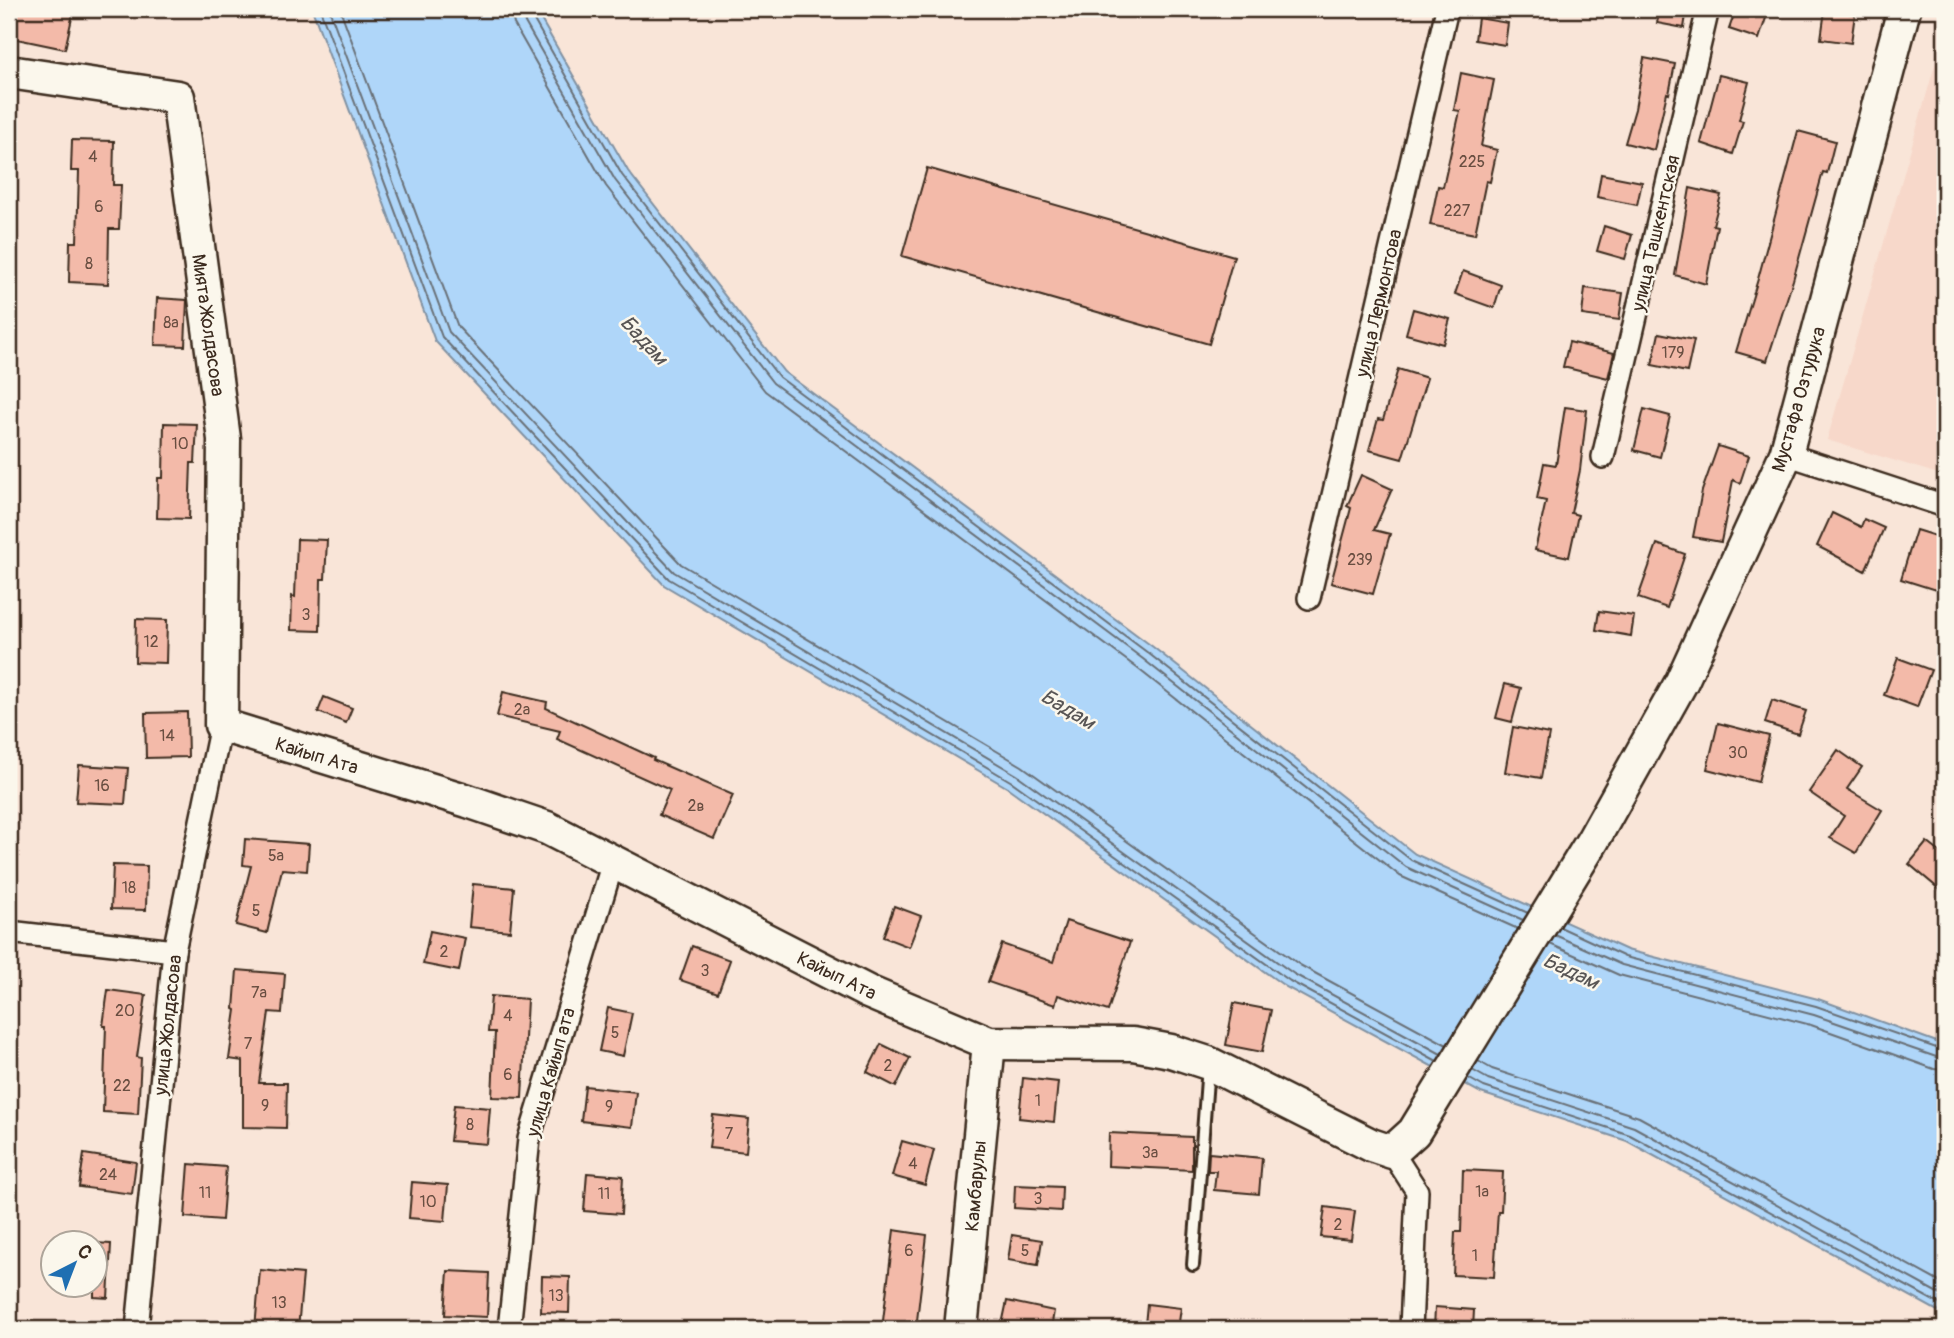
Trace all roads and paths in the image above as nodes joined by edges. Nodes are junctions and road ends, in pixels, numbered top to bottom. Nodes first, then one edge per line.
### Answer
1 (1447, 9) edge
2 (1708, 9) edge
3 (1904, 9) edge
4 (9, 72) edge
5 (1786, 454) junction
6 (1603, 457) dead end
7 (1945, 506) edge
8 (1309, 598) dead end
9 (221, 725) junction
10 (613, 862) junction
11 (9, 932) edge
12 (174, 951) junction
13 (989, 1043) junction
14 (1208, 1063) junction
15 (1392, 1152) junction
16 (1194, 1265) dead end
17 (137, 1329) edge
18 (509, 1329) edge
19 (961, 1329) edge
20 (1411, 1329) edge

1 - 8 street, улица Лермонтова
2 - 6 street, улица Ташкентская
3 - 5 street, Мустафа Озтурука
4 - 9 street, Мията Жолдасова
5 - 7 street
5 - 15 street, Мустафа Озтурука
9 - 10 street, Кайып Ата
9 - 12 street, улица Жолдасова
10 - 13 street, Кайып Ата
10 - 18 street, улица Кайып ата
11 - 12 street
12 - 17 street, улица Жолдасова
13 - 14 street, Кайып Ата
13 - 19 street, Камбарулы
14 - 15 street, Кайып Ата
14 - 16 lane
15 - 20 street

